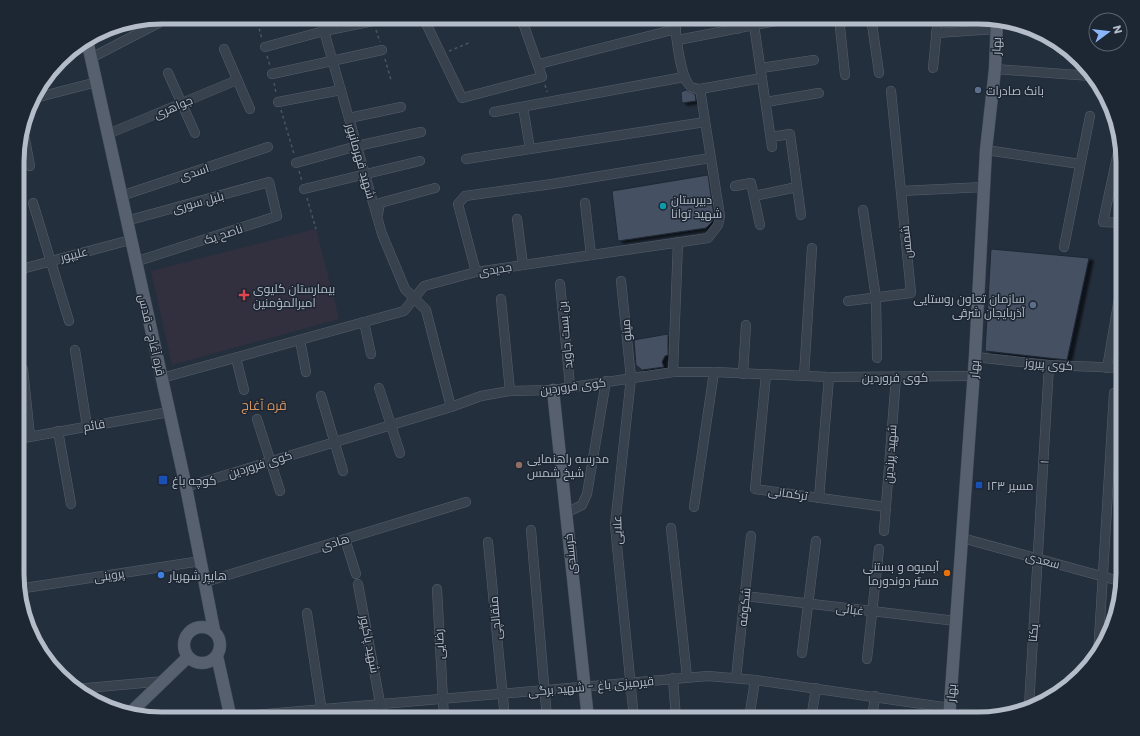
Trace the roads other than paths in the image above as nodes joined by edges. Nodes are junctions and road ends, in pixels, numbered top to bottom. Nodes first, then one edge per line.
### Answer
1 (156, 24) edge
2 (322, 24) edge
3 (358, 24) edge
4 (427, 24) edge
5 (524, 24) edge
6 (675, 24) edge
7 (736, 24) edge
8 (759, 24) edge
9 (840, 24) edge
10 (872, 24) edge
11 (937, 24) edge
12 (754, 25) junction
13 (992, 25) edge
14 (997, 25) edge
15 (676, 29) junction
16 (737, 29) junction
17 (324, 31) junction
18 (936, 33) junction
19 (678, 40) junction
20 (88, 45) edge
21 (265, 47) road end
22 (224, 49) dead end
23 (382, 50) dead end
24 (91, 58) junction
25 (333, 60) junction
26 (814, 60) dead end
27 (539, 64) junction
28 (760, 68) junction
29 (933, 68) dead end
30 (995, 69) junction
31 (168, 72) dead end
32 (683, 72) junction
33 (879, 73) dead end
34 (272, 74) road end
35 (845, 75) dead end
36 (1086, 76) edge
37 (762, 78) junction
38 (238, 80) junction
39 (97, 82) junction
40 (700, 89) junction
41 (341, 90) junction
42 (890, 91) dead end
43 (819, 93) dead end
44 (40, 98) edge
45 (278, 102) road end
46 (766, 102) junction
47 (181, 103) junction
48 (401, 107) dead end
49 (523, 107) junction
50 (250, 109) dead end
51 (494, 112) dead end
52 (1090, 116) dead end
53 (349, 118) junction
54 (705, 122) junction
55 (421, 132) dead end
56 (195, 133) dead end
57 (108, 134) junction
58 (771, 137) junction
59 (25, 143) edge
60 (357, 146) junction
61 (268, 147) dead end
62 (772, 147) dead end
63 (530, 149) junction
64 (986, 150) junction
65 (710, 158) junction
66 (466, 159) dead end
67 (420, 161) dead end
68 (1116, 162) edge
69 (296, 163) road end
70 (1080, 164) junction
71 (30, 166) dead end
72 (365, 175) junction
73 (269, 182) joint
74 (735, 186) dead end
75 (984, 186) junction
76 (797, 187) junction
77 (435, 188) dead end
78 (304, 189) road end
79 (901, 191) junction
80 (121, 196) junction
81 (754, 196) junction
82 (33, 202) dead end
83 (585, 203) dead end
84 (863, 210) dead end
85 (801, 215) dead end
86 (377, 218) junction
87 (517, 219) dead end
88 (126, 221) junction
89 (1116, 223) edge
90 (760, 225) dead end
91 (130, 240) junction
92 (678, 242) junction
93 (812, 248) dead end
94 (1064, 248) dead end
95 (591, 255) junction
96 (50, 260) junction
97 (136, 262) junction
98 (523, 265) junction
99 (24, 268) edge
100 (476, 272) junction
101 (621, 281) dead end
102 (560, 284) dead end
103 (414, 298) junction
104 (876, 298) junction
105 (501, 299) dead end
106 (848, 301) dead end
107 (1116, 316) edge
108 (69, 321) dead end
109 (364, 322) junction
110 (746, 325) dead end
111 (300, 340) junction
112 (75, 350) dead end
113 (371, 354) dead end
114 (975, 357) junction
115 (236, 358) junction
116 (877, 358) dead end
117 (1050, 366) junction
118 (1107, 368) junction
119 (1116, 368) edge
120 (306, 372) dead end
121 (673, 372) junction
122 (714, 372) junction
123 (743, 374) junction
124 (766, 375) junction
125 (804, 376) junction
126 (973, 376) junction
127 (829, 377) junction
128 (896, 377) junction
129 (162, 378) junction
130 (631, 378) junction
131 (24, 379) edge
132 (606, 381) junction
133 (570, 386) junction
134 (379, 388) dead end
135 (244, 390) dead end
136 (552, 390) junction
137 (510, 391) junction
138 (1114, 393) dead end
139 (321, 396) dead end
140 (451, 407) junction
141 (169, 412) junction
142 (257, 418) dead end
143 (391, 425) junction
144 (87, 426) junction
145 (58, 431) junction
146 (30, 436) junction
147 (24, 437) edge
148 (334, 441) junction
149 (400, 453) dead end
150 (270, 460) junction
151 (343, 470) dead end
152 (186, 487) junction
153 (280, 491) dead end
154 (819, 498) junction
155 (466, 502) dead end
156 (71, 504) dead end
157 (694, 507) dead end
158 (886, 507) junction
159 (566, 513) junction
160 (671, 528) dead end
161 (530, 530) dead end
162 (884, 531) dead end
163 (751, 536) dead end
164 (346, 538) junction
165 (962, 538) junction
166 (488, 542) dead end
167 (816, 542) dead end
168 (879, 549) dead end
169 (1038, 559) junction
170 (201, 561) junction
171 (356, 574) dead end
172 (1103, 577) junction
173 (1116, 580) edge
174 (205, 582) junction
175 (358, 584) dead end
176 (25, 588) edge
177 (436, 589) dead end
178 (745, 596) junction
179 (809, 604) junction
180 (871, 612) junction
181 (306, 613) dead end
182 (956, 621) junction
183 (214, 630) junction
184 (1099, 640) edge
185 (802, 653) dead end
186 (217, 656) junction
187 (188, 657) junction
188 (867, 659) dead end
189 (673, 678) junction
190 (687, 678) junction
191 (736, 678) junction
192 (755, 680) junction
193 (165, 681) junction
194 (631, 682) junction
195 (584, 686) junction
196 (84, 688) edge
197 (816, 688) junction
198 (544, 690) junction
199 (502, 693) junction
200 (875, 696) junction
201 (442, 698) junction
202 (1028, 703) edge
203 (382, 704) junction
204 (134, 709) edge
205 (321, 710) junction
206 (230, 712) edge
207 (298, 712) edge
208 (383, 712) edge
209 (443, 712) edge
210 (504, 712) edge
211 (547, 712) edge
212 (587, 712) edge
213 (633, 712) edge
214 (675, 712) edge
215 (750, 712) edge
216 (812, 712) edge
217 (873, 712) edge
218 (945, 712) edge
219 (949, 712) edge

1 - 24 street
2 - 17 street, شهید قهرمانپور
3 - 17 street
4 - 27 street
5 - 27 street
6 - 15 street
7 - 16 street
8 - 12 street
9 - 35 street
10 - 33 street
11 - 18 street
12 - 16 street
12 - 28 street
13 - 18 street
14 - 30 main road, بهار
15 - 19 street
15 - 27 street
16 - 19 street
17 - 21 street
17 - 25 street, شهید قهرمانپور
18 - 29 street
19 - 32 street
20 - 24 main road, قره آغاج - قدس
22 - 38 street
23 - 25 street
24 - 39 main road, قره آغاج - قدس
25 - 34 street
25 - 41 street, شهید قهرمانپور
26 - 28 street
28 - 37 street
30 - 36 street
30 - 64 main road, بهار
31 - 47 street
32 - 40 street
32 - 49 street
37 - 40 street
37 - 46 street
38 - 47 street, جواهری
38 - 50 street
39 - 44 street
39 - 57 main road, قره آغاج - قدس
40 - 54 street, جدیدی
41 - 45 street
41 - 53 street, شهید قهرمانپور
42 - 79 street, شمس
43 - 46 street
46 - 58 street
47 - 56 street
47 - 57 street, جواهری
48 - 53 street
49 - 51 street
49 - 63 street
52 - 70 street
53 - 60 street, شهید قهرمانپور
54 - 63 street
54 - 65 street, جدیدی
55 - 60 street
57 - 80 main road, قره آغاج - قدس
58 - 62 street
58 - 76 street
59 - 71 street
60 - 69 street
60 - 72 street, شهید قهرمانپور
61 - 80 street, اسدی
63 - 66 street
64 - 70 street
64 - 75 main road, بهار
65 - 92 street, جدیدی
65 - 100 street
67 - 72 street
68 - 89 street
70 - 94 street
72 - 78 street
72 - 86 street, شهید قهرمانپور
73 - 88 street, بلبل سوری
73 - 97 street, ناصح یک
74 - 81 street
75 - 79 street
75 - 114 main road, بهار
76 - 81 street
76 - 85 street
77 - 86 street
79 - 104 street, شمس
80 - 88 main road, قره آغاج - قدس
81 - 90 street
82 - 96 street
83 - 95 street
84 - 104 street
86 - 103 street, شهید قهرمانپور
87 - 98 street
88 - 91 main road, قره آغاج - قدس
91 - 96 street, علیپور
91 - 97 main road, قره آغاج - قدس
92 - 95 street, جدیدی
92 - 121 street
93 - 125 street
95 - 98 street, جدیدی
96 - 99 street, علیپور
96 - 108 street
97 - 129 main road, قره آغاج - قدس
98 - 100 street, جدیدی
100 - 103 street, جدیدی
101 - 130 street, مینو
102 - 133 street, بن بست جاوید
103 - 109 street, جدیدی
103 - 140 street, شهید قهرمانپور
104 - 106 street
104 - 116 street
105 - 137 street
107 - 118 street
109 - 111 street, جدیدی
109 - 113 street
110 - 123 street
111 - 115 street, جدیدی
111 - 120 street
112 - 144 street
114 - 117 street, کوی پیروز
114 - 126 main road, بهار
115 - 129 street, جدیدی
115 - 135 street
117 - 118 street, کوی پیروز
117 - 169 street, ۱
118 - 119 street, کوی پیروز
121 - 122 street, کوی فروردین
121 - 130 street, کوی فروردین
122 - 123 street, کوی فروردین
122 - 157 street
123 - 124 street, کوی فروردین
124 - 125 street, کوی فروردین
124 - 154 street, ترکمانی
125 - 127 street, کوی فروردین
126 - 128 street, کوی فروردین
126 - 165 main road, بهار
127 - 128 street, کوی فروردین
127 - 154 street
128 - 158 street, شهید پرندین
129 - 141 main road, قره آغاج - قدس
130 - 132 street, کوی فروردین
130 - 194 street, علایی
131 - 146 street
132 - 133 street, کوی فروردین
132 - 159 street
133 - 136 street, کوی فروردین
134 - 143 street
136 - 137 street, کوی فروردین
136 - 159 main road, خرسندی
137 - 140 street, کوی فروردین
138 - 172 street
139 - 148 street
140 - 143 street, کوی فروردین
141 - 144 street, قائم
141 - 152 main road, قره آغاج - قدس
142 - 150 street
143 - 148 street, کوی فروردین
143 - 149 street
144 - 145 street, قائم
145 - 146 street, قائم
145 - 156 street
146 - 147 street, قائم
148 - 150 street, کوی فروردین
148 - 151 street
150 - 152 street, کوی فروردین
150 - 153 street
152 - 170 main road, قره آغاج - قدس
154 - 158 street, ترکمانی
155 - 164 street, هادی
158 - 162 street, شهید پرندین
159 - 195 main road, خرسندی
160 - 190 street
161 - 198 street
163 - 178 street, شکوفه
164 - 171 street
164 - 174 street, هادی
165 - 169 street, سعدی
165 - 182 main road, بهار
166 - 199 street, متقالچی
167 - 179 street
168 - 180 street
169 - 172 street, سعدی
169 - 202 street, یکتا
170 - 174 main road, قره آغاج - قدس
170 - 176 street, پروینی
172 - 173 street, سعدی
172 - 184 street
174 - 183 main road, قره آغاج - قدس
175 - 203 street, شهید پاکپور
177 - 201 street, رضایی
178 - 179 street, غبائی
178 - 191 street, شکوفه
179 - 180 street, غبائی
179 - 185 street
180 - 182 street, غبائی
180 - 188 street
181 - 205 street
182 - 219 main road, بهار
183 - 186 main road
183 - 187 main road
186 - 187 main road
186 - 206 main road
187 - 193 main road
189 - 190 street, قیرمیزی باغ - شهید برگی
189 - 194 street, قیرمیزی باغ - شهید برگی
189 - 214 street
190 - 191 street, قیرمیزی باغ - شهید برگی
191 - 192 street, قیرمیزی باغ - شهید برگی
192 - 197 street, قیرمیزی باغ - شهید برگی
192 - 215 street
193 - 196 street
193 - 204 main road
194 - 195 street, قیرمیزی باغ - شهید برگی
194 - 213 street, علایی
195 - 198 street, قیرمیزی باغ - شهید برگی
195 - 212 main road, خرسندی
197 - 200 street, قیرمیزی باغ - شهید برگی
197 - 216 street
198 - 199 street, قیرمیزی باغ - شهید برگی
198 - 211 street
199 - 201 street, قیرمیزی باغ - شهید برگی
199 - 210 street, متقالچی
200 - 217 street
200 - 218 street, قیرمیزی باغ - شهید برگی
201 - 203 street, قیرمیزی باغ - شهید برگی
201 - 209 street, رضایی
203 - 205 street, قیرمیزی باغ - شهید برگی
203 - 208 street, شهید پاکپور
205 - 207 street, قیرمیزی باغ - شهید برگی

